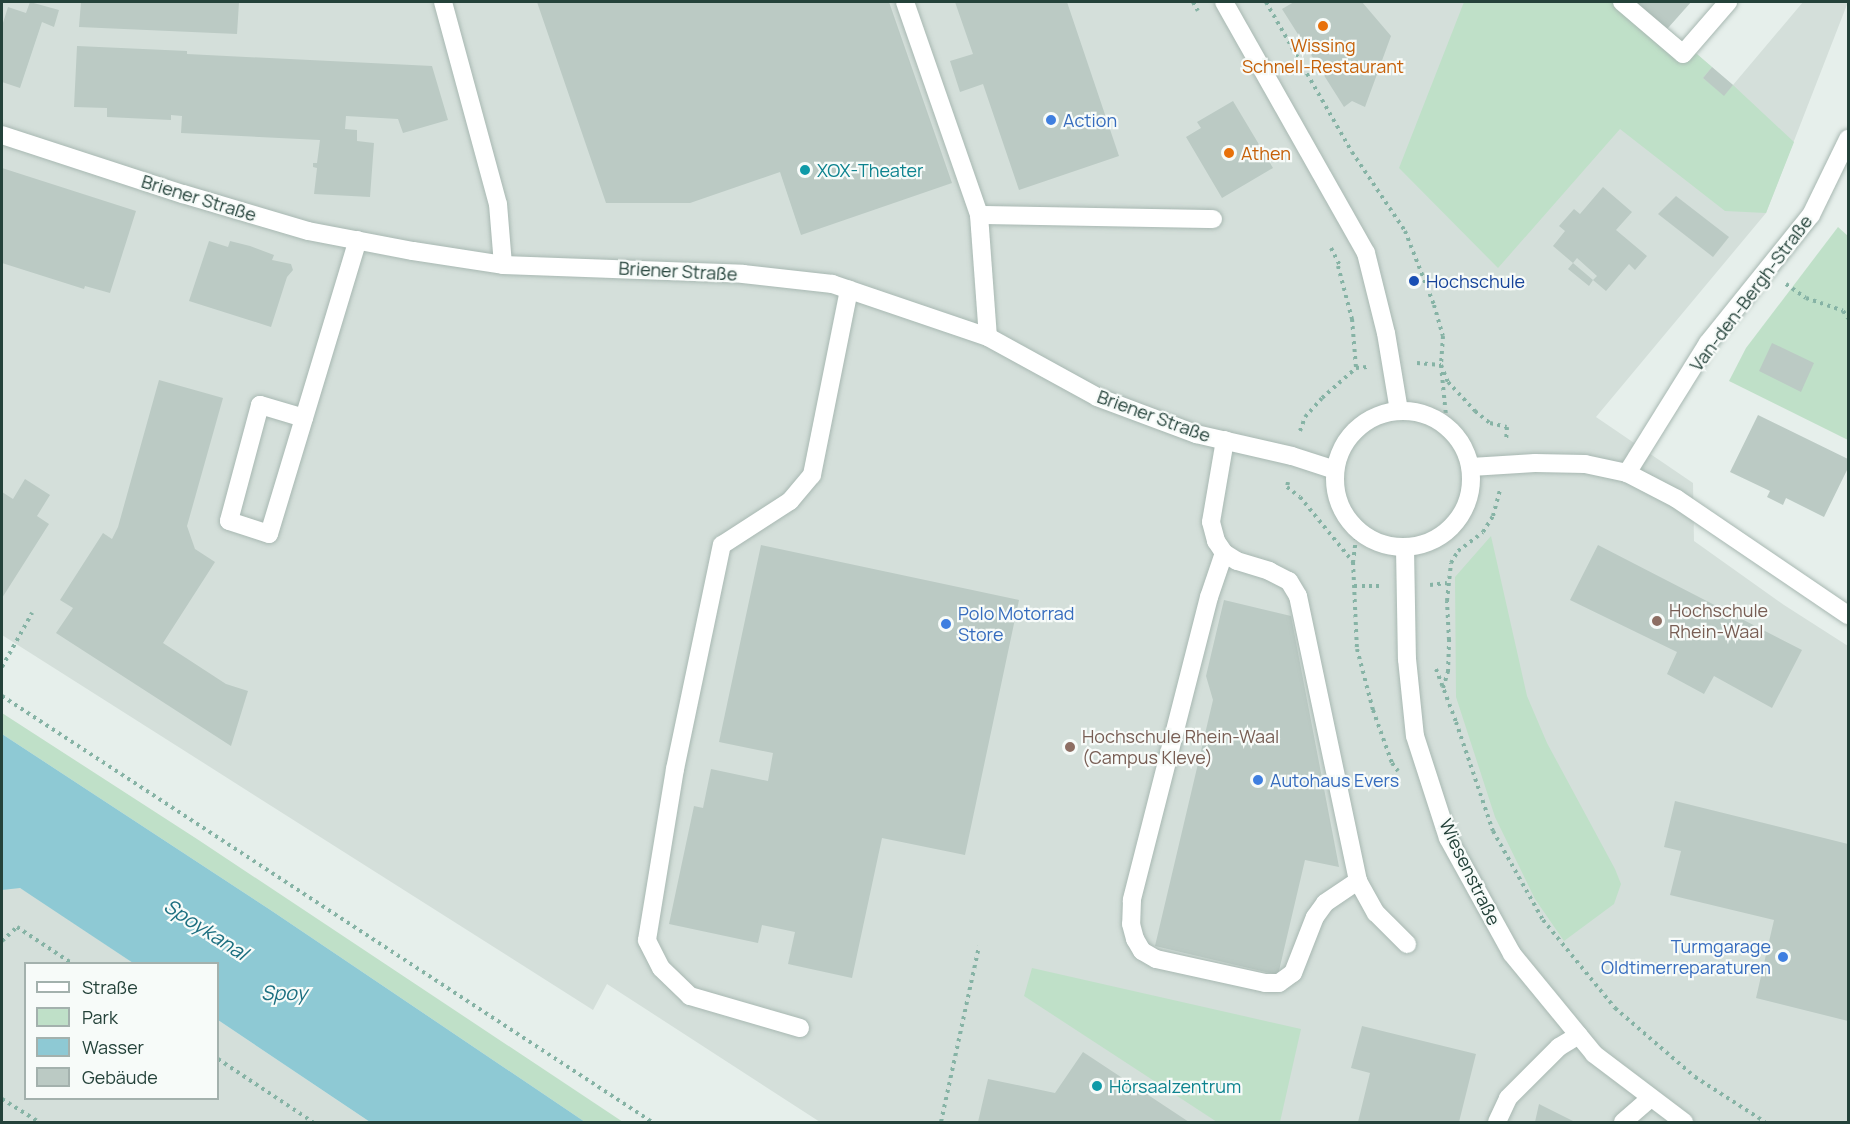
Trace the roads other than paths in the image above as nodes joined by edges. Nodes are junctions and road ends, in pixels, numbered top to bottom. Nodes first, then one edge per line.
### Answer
1 (442, 2) edge
2 (905, 2) edge
3 (1224, 2) edge
4 (1622, 2) edge
5 (1728, 2) edge
6 (2, 135) edge
7 (1848, 139) edge
8 (979, 215) junction
9 (1213, 219) dead end
10 (358, 240) junction
11 (503, 265) junction
12 (849, 290) junction
13 (988, 337) junction
14 (1399, 411) junction
15 (304, 418) junction
16 (1225, 440) junction
17 (1471, 467) junction
18 (1335, 470) junction
19 (1627, 473) junction
20 (1405, 548) junction
21 (1224, 553) junction
22 (1848, 615) edge
23 (1358, 881) junction
24 (1407, 944) dead end
25 (800, 1028) dead end
26 (1579, 1035) junction
27 (1651, 1098) junction
28 (1497, 1122) edge
29 (1623, 1122) edge
30 (1684, 1122) edge

1 - 11 street
2 - 8 street
3 - 14 street
4 - 5 street
6 - 10 street, Briener Straße
7 - 19 street, Van-den-Bergh-Straße
8 - 9 street
8 - 13 street
10 - 11 street, Briener Straße
10 - 15 street
11 - 12 street, Briener Straße
12 - 13 street, Briener Straße
12 - 25 street
13 - 16 street, Briener Straße
14 - 17 street
14 - 18 street
15 - 15 street
16 - 18 street, Briener Straße
16 - 21 street
17 - 19 street
17 - 20 street
18 - 20 street
19 - 22 street
20 - 26 street, Wiesenstraße
21 - 23 street
21 - 23 street
23 - 24 street
26 - 27 street, Wiesenstraße
26 - 28 street
27 - 29 street
27 - 30 street, Wiesenstraße

